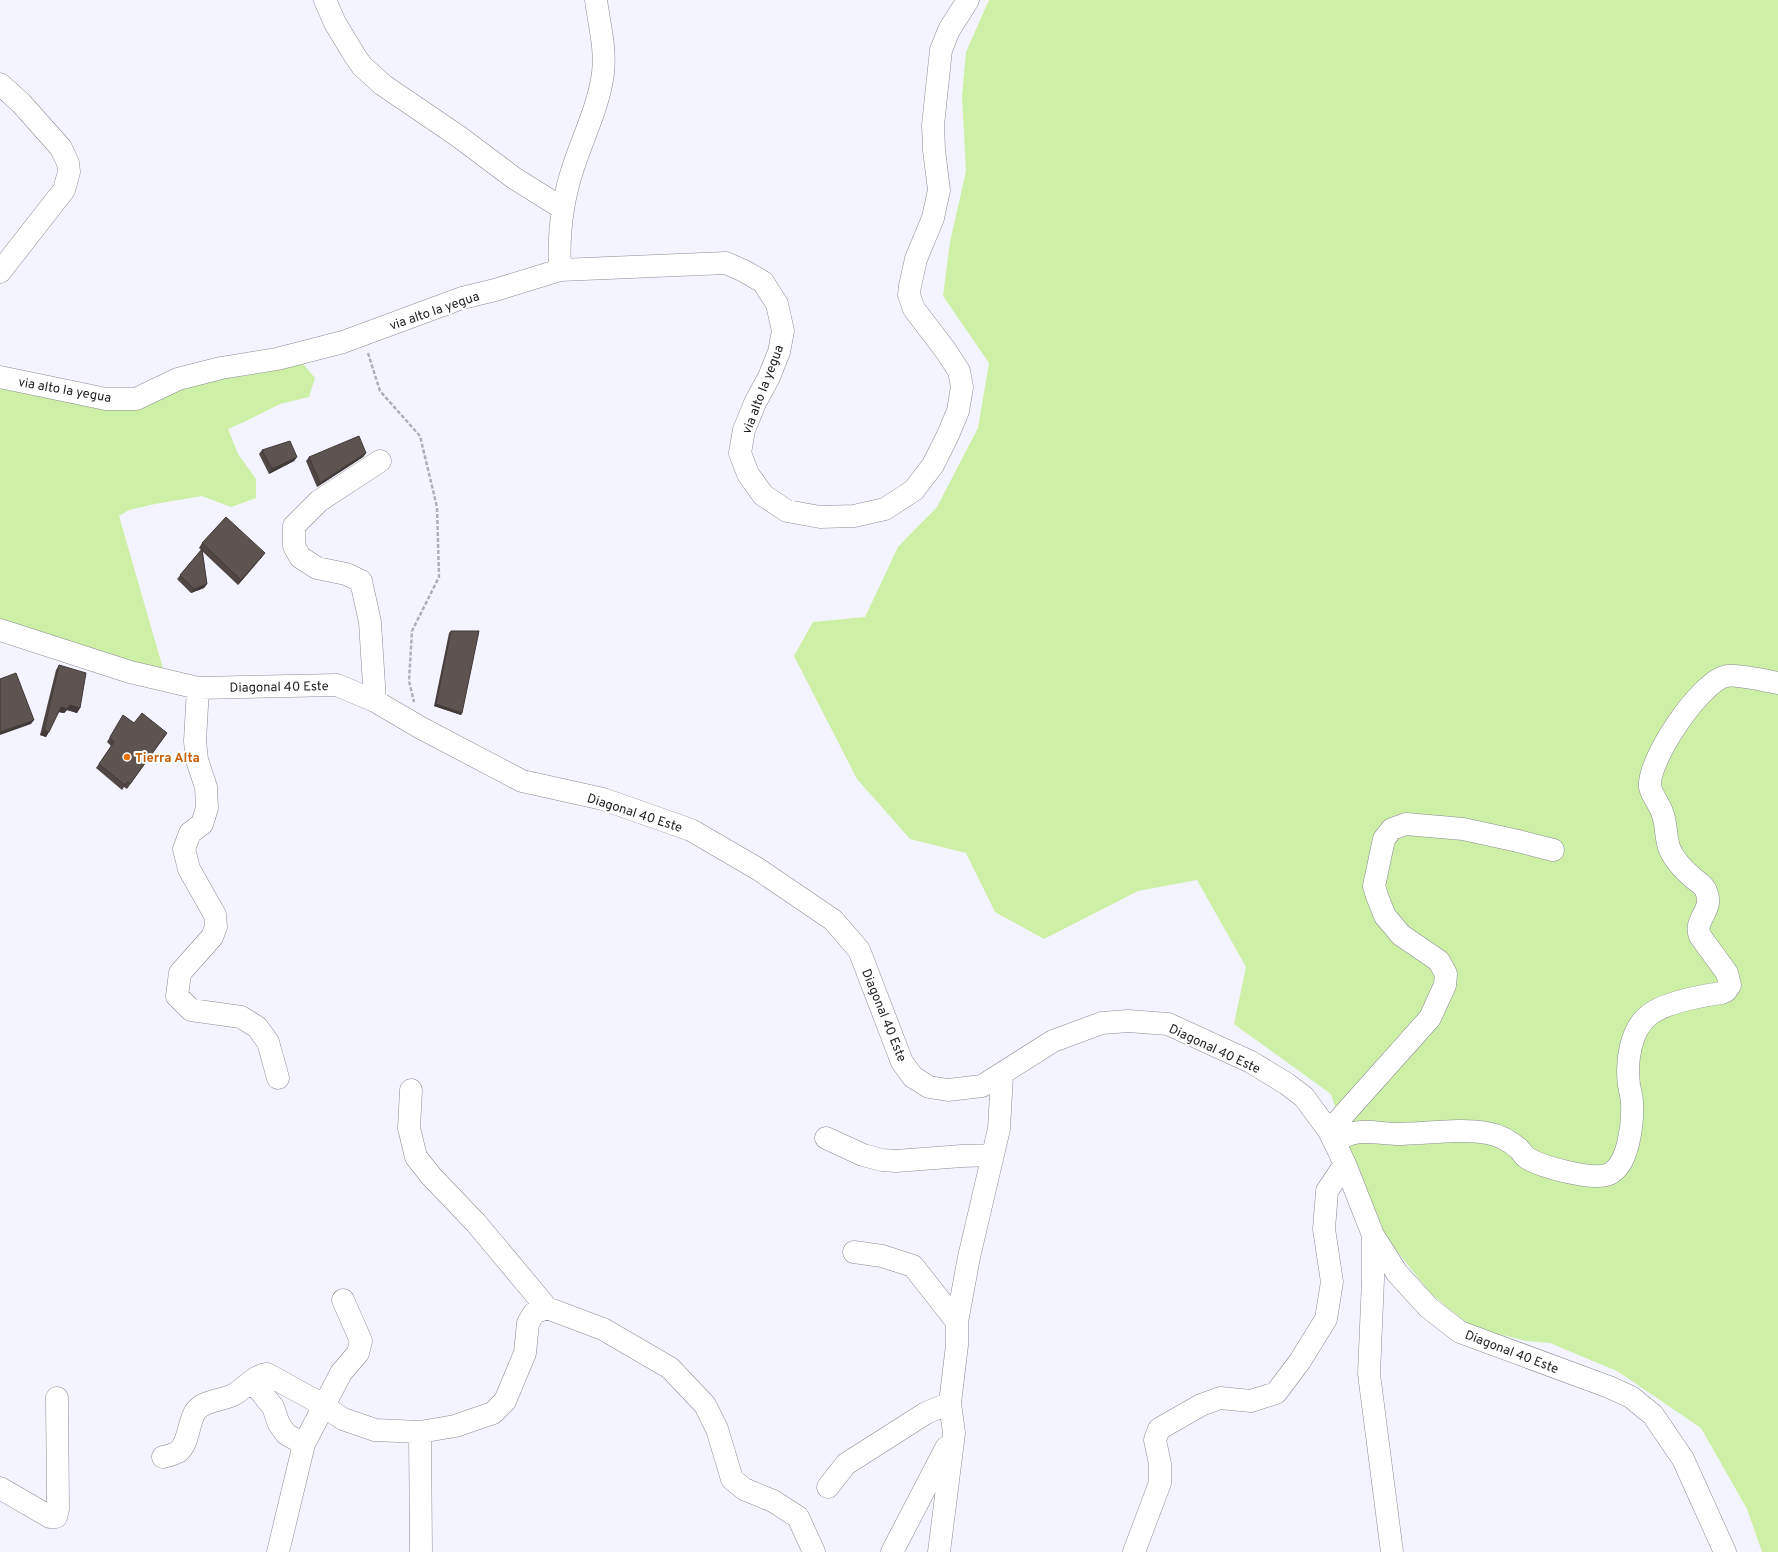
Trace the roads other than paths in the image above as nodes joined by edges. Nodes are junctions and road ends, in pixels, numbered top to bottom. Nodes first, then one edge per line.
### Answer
1 (325, 0) edge
2 (596, 0) edge
3 (968, 0) edge
4 (0, 84) edge
5 (562, 208) junction
6 (560, 270) junction
7 (0, 272) edge
8 (0, 377) edge
9 (380, 461) dead end
10 (0, 630) edge
11 (1778, 682) edge
12 (198, 688) junction
13 (376, 701) junction
14 (1552, 850) dead end
15 (1002, 1075) junction
16 (278, 1078) dead end
17 (411, 1090) dead end
18 (1332, 1136) junction
19 (826, 1138) dead end
20 (993, 1155) junction
21 (1345, 1164) junction
22 (1373, 1235) junction
23 (854, 1252) dead end
24 (343, 1300) dead end
25 (547, 1308) junction
26 (957, 1322) junction
27 (252, 1381) junction
28 (57, 1398) dead end
29 (950, 1403) junction
30 (322, 1406) junction
31 (420, 1432) junction
32 (954, 1433) junction
33 (304, 1444) junction
34 (163, 1457) dead end
35 (828, 1487) dead end
36 (0, 1488) edge
37 (278, 1552) edge
38 (421, 1552) edge
39 (814, 1552) edge
40 (892, 1552) edge
41 (938, 1552) edge
42 (1134, 1552) edge
43 (1392, 1552) edge
44 (1725, 1552) edge

1 - 5 street
2 - 5 street
3 - 6 street, via alto la yegua
4 - 7 street
5 - 6 street
6 - 8 street, via alto la yegua
9 - 13 street
10 - 12 street, Diagonal 40 Este
11 - 18 street
12 - 13 street, Diagonal 40 Este
12 - 16 street
13 - 15 street, Diagonal 40 Este
14 - 18 street
15 - 18 street, Diagonal 40 Este
15 - 20 street
17 - 25 street
18 - 21 street, Diagonal 40 Este
19 - 20 street
20 - 26 street
21 - 22 street, Diagonal 40 Este
21 - 42 street
22 - 43 street
22 - 44 street, Diagonal 40 Este
23 - 26 street
24 - 30 street
25 - 31 street
25 - 39 street
26 - 29 street
27 - 30 street
27 - 33 street
27 - 34 street
28 - 36 street
29 - 32 street
29 - 35 street
30 - 31 street
30 - 33 street
31 - 38 street
32 - 40 street
32 - 41 street
33 - 37 street

